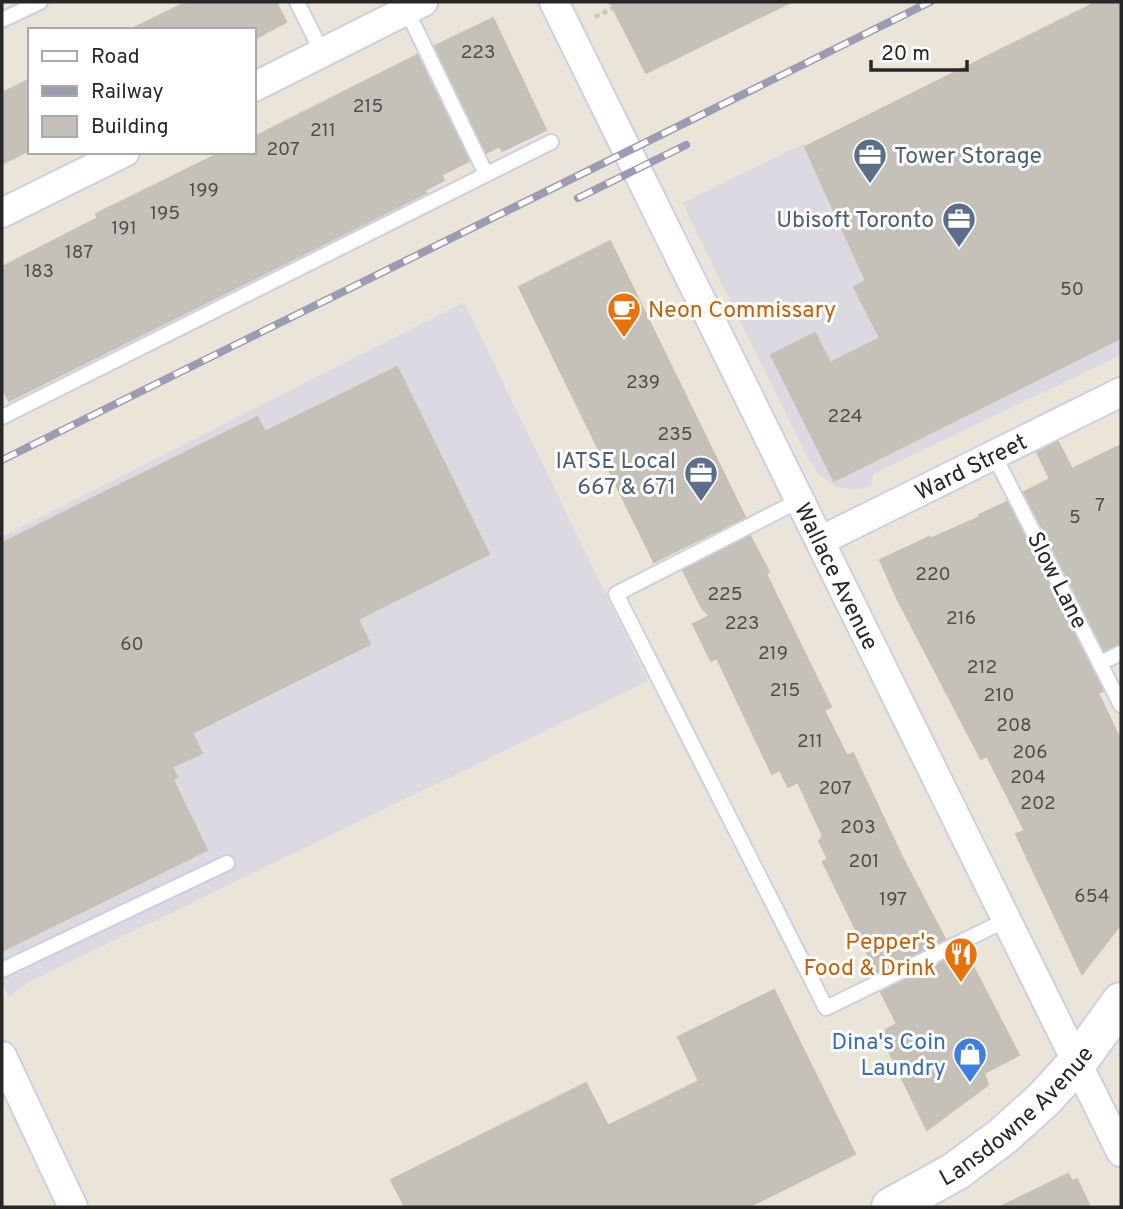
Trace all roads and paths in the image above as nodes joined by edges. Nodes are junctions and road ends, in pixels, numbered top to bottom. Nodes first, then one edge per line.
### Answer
1 (40, 2) edge
2 (297, 2) edge
3 (554, 2) edge
4 (415, 6) edge
5 (613, 8) dead end
6 (2, 20) edge
7 (585, 22) dead end
8 (322, 52) junction
9 (256, 86) edge
10 (551, 142) dead end
11 (121, 154) edge
12 (486, 174) junction
13 (2, 213) edge
14 (1121, 392) edge
15 (2, 417) edge
16 (994, 455) junction
17 (800, 500) junction
18 (820, 541) junction
19 (1121, 653) edge
20 (1100, 663) junction
21 (1121, 705) edge
22 (227, 863) dead end
23 (1006, 920) junction
24 (2, 970) edge
25 (1121, 1002) edge
26 (2, 1056) edge
27 (1077, 1063) junction
28 (1121, 1153) edge
29 (73, 1207) edge
30 (891, 1207) edge

1 - 6 lane
2 - 8 lane
3 - 17 street, Wallace Avenue
4 - 8 street
4 - 12 lane
5 - 7 path
8 - 9 street
10 - 12 lane
11 - 13 street
12 - 15 lane
14 - 16 street, Ward Street
16 - 18 street, Ward Street
16 - 20 lane, Slow Lane
17 - 18 street, Wallace Avenue
17 - 23 lane
18 - 23 street, Wallace Avenue
19 - 20 lane
20 - 21 lane, Slow Lane
22 - 24 lane
23 - 27 street, Wallace Avenue
25 - 27 street, Lansdowne Avenue
26 - 29 street
27 - 28 street, Wallace Avenue
27 - 30 street, Lansdowne Avenue

